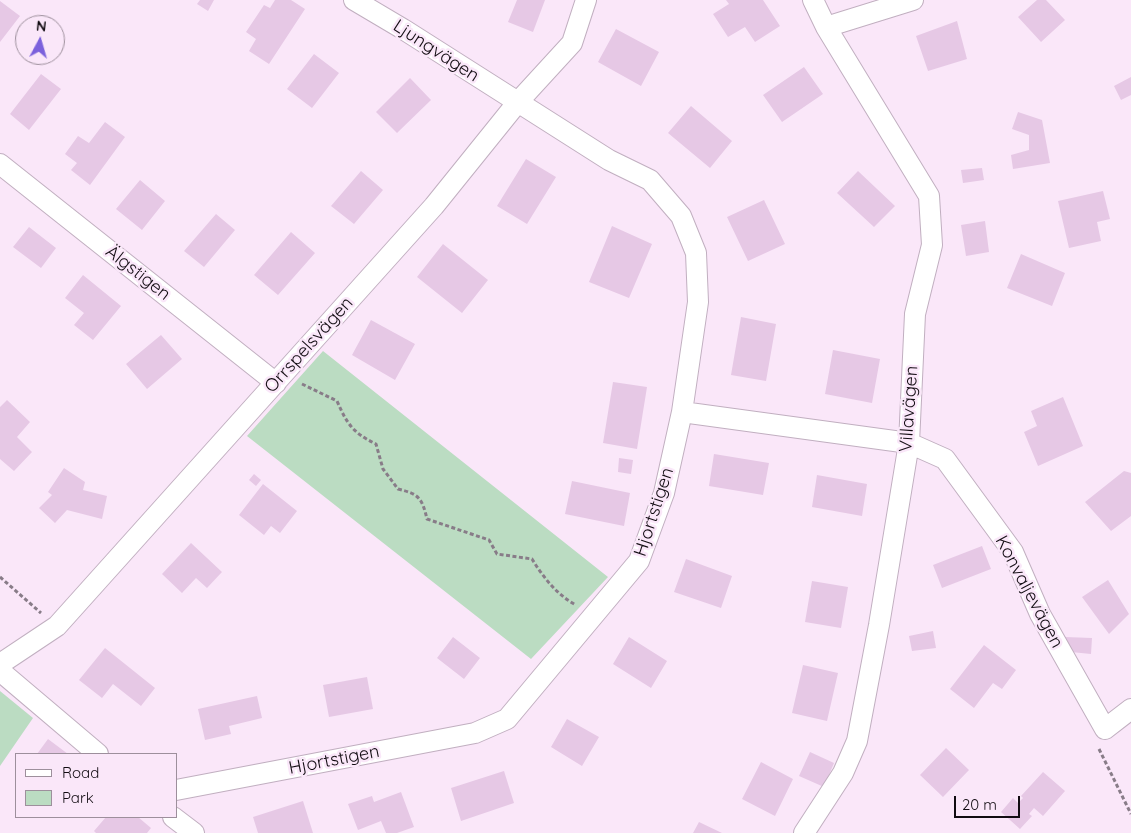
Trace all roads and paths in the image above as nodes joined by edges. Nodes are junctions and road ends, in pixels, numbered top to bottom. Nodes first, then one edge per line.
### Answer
1 (354, 0) edge
2 (586, 0) edge
3 (813, 0) edge
4 (913, 0) edge
5 (826, 27) junction
6 (517, 104) junction
7 (0, 164) edge
8 (276, 383) junction
9 (682, 412) junction
10 (909, 443) junction
11 (0, 577) edge
12 (594, 615) junction
13 (46, 618) dead end
14 (0, 664) edge
15 (0, 670) edge
16 (1131, 709) edge
17 (1105, 729) junction
18 (97, 753) edge
19 (178, 790) edge
20 (1131, 814) edge
21 (174, 818) edge
22 (194, 833) edge
23 (804, 833) edge

1 - 6 street, Ljungvägen
2 - 6 street, Orrspelsvägen
3 - 5 street, Villavägen
4 - 5 street
5 - 10 street, Villavägen
6 - 8 street, Orrspelsvägen
6 - 9 street, Hjortstigen
7 - 8 street, Älgstigen
8 - 12 path
8 - 14 street, Orrspelsvägen
9 - 10 street, Konvaljevägen
9 - 12 street, Hjortstigen
10 - 17 street, Konvaljevägen
10 - 23 street, Villavägen
11 - 13 path
12 - 19 street, Hjortstigen
15 - 18 street
16 - 17 street
17 - 20 path
21 - 22 street

